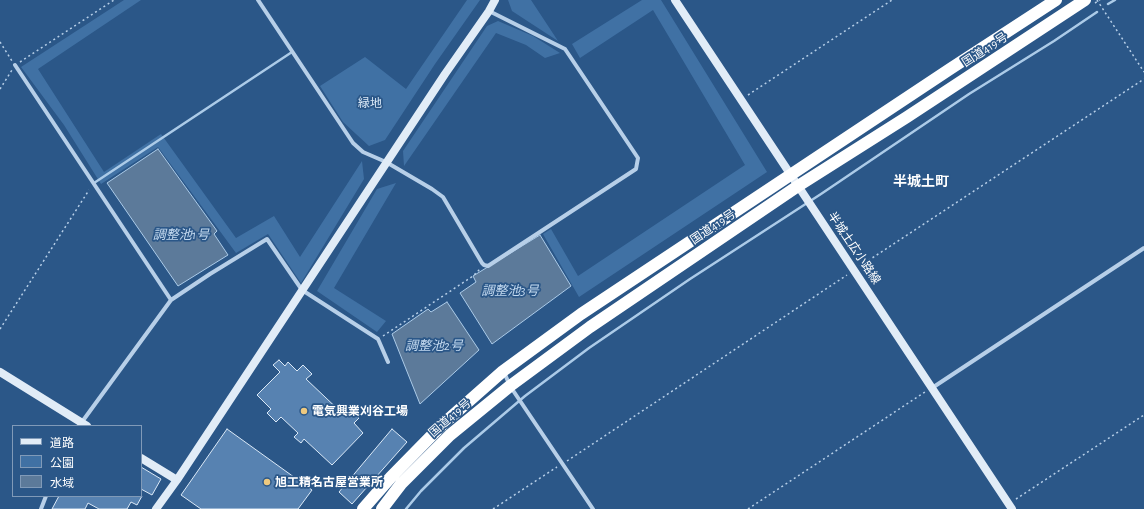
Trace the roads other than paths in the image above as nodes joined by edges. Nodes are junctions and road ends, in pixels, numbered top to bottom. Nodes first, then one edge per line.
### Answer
1 (258, 0) edge
2 (495, 0) edge
3 (675, 0) edge
4 (1056, 0) edge
5 (1085, 0) edge
6 (489, 11) junction
7 (15, 65) road end
8 (386, 162) junction
9 (791, 175) junction
10 (798, 186) junction
11 (1144, 248) edge
12 (302, 290) junction
13 (171, 300) junction
14 (388, 362) dead end
15 (503, 371) junction
16 (0, 372) edge
17 (510, 386) junction
18 (932, 388) junction
19 (83, 425) edge
20 (142, 459) edge
21 (177, 480) junction
22 (46, 497) edge
23 (1011, 506) edge
24 (41, 509) edge
25 (156, 509) edge
26 (363, 509) edge
27 (382, 509) edge
28 (593, 509) edge

1 - 8 street
2 - 6 street
3 - 9 street, 半城土広小路線
4 - 9 highway, 国道419号
5 - 10 highway, 国道419号
6 - 8 street
6 - 8 street
7 - 13 street
8 - 12 street
9 - 10 street, 半城土広小路線
9 - 15 highway, 国道419号
10 - 17 highway, 国道419号
10 - 18 street, 半城土広小路線
11 - 18 street
12 - 13 street
12 - 14 street
12 - 21 street
13 - 19 street
15 - 17 street
15 - 26 highway, 国道419号
16 - 19 street
17 - 27 highway, 国道419号
17 - 28 street
18 - 23 street, 半城土広小路線
20 - 21 street
21 - 25 street
22 - 24 street

